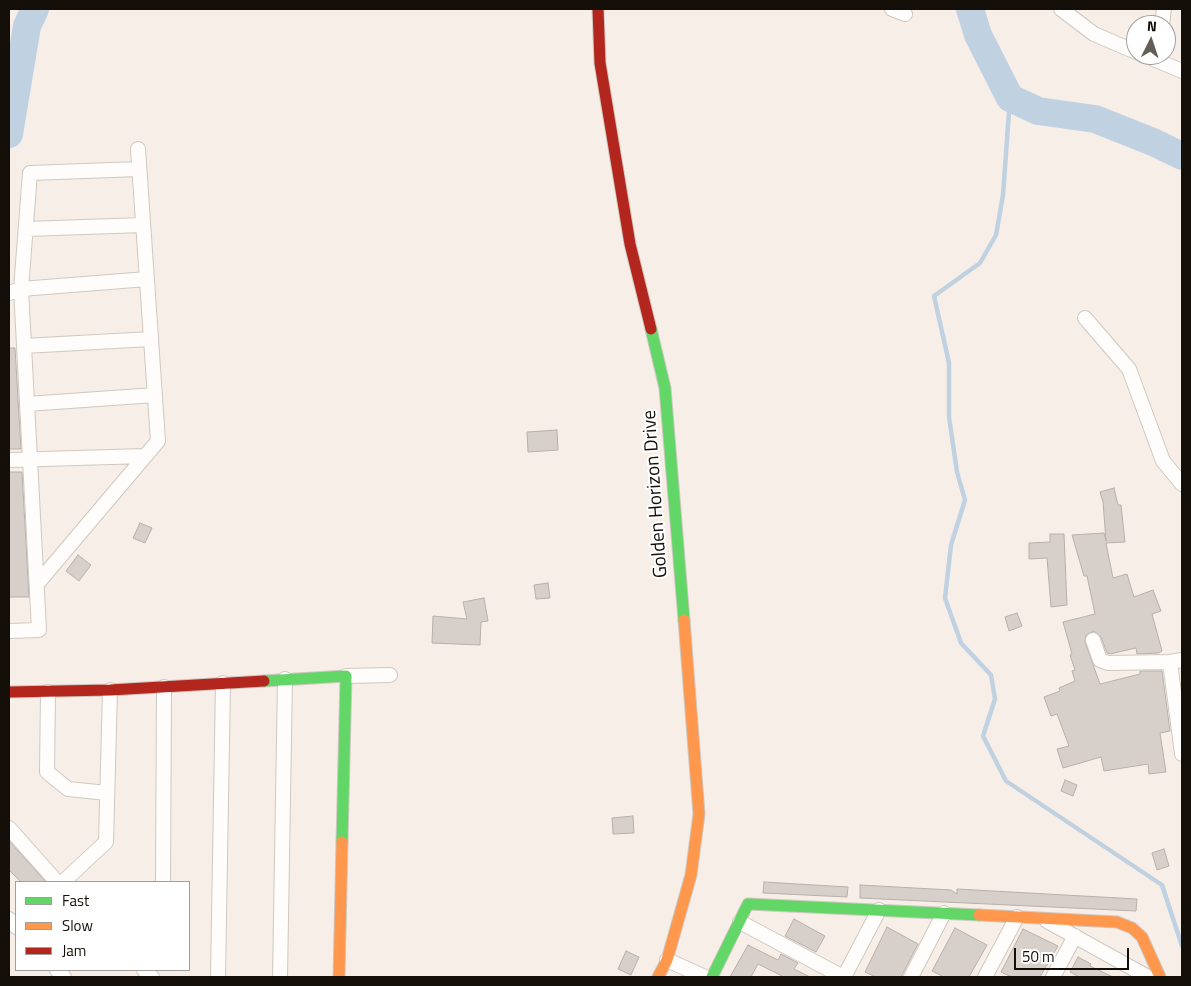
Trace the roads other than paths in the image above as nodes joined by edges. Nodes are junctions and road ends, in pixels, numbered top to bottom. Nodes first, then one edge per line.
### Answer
1 (598, 9) edge
2 (1061, 9) edge
3 (1126, 48) edge
4 (1168, 65) edge
5 (1182, 71) edge
6 (138, 149) dead end
7 (139, 169) junction
8 (143, 225) junction
9 (26, 229) junction
10 (147, 279) junction
11 (15, 291) edge
12 (1085, 318) dead end
13 (151, 339) junction
14 (24, 346) junction
15 (155, 395) junction
16 (27, 404) junction
17 (145, 456) junction
18 (9, 460) edge
19 (30, 460) junction
20 (1182, 484) edge
21 (37, 584) junction
22 (9, 631) edge
23 (1093, 640) dead end
24 (1176, 661) edge
25 (346, 676) junction
26 (390, 676) dead end
27 (285, 679) junction
28 (223, 683) junction
29 (164, 687) junction
30 (110, 690) junction
31 (9, 692) edge
32 (48, 692) junction
33 (1182, 754) edge
34 (107, 793) junction
35 (9, 828) edge
36 (56, 881) edge
37 (64, 881) edge
38 (163, 881) edge
39 (879, 910) junction
40 (944, 913) junction
41 (1017, 917) junction
42 (1042, 918) junction
43 (740, 922) junction
44 (1075, 936) junction
45 (667, 960) junction
46 (1128, 972) edge
47 (218, 977) edge
48 (280, 977) edge
49 (339, 977) edge
50 (658, 977) edge
51 (705, 977) edge
52 (712, 977) edge
53 (844, 977) edge
54 (911, 977) edge
55 (985, 977) edge
56 (1053, 977) edge
57 (1148, 977) edge
58 (1160, 977) edge

1 - 45 street, Golden Horizon Drive
2 - 3 street
4 - 5 street
6 - 7 street
7 - 8 street
7 - 9 street
8 - 9 street
8 - 10 street
9 - 11 street
10 - 11 street
10 - 13 street
11 - 14 street
12 - 20 street
13 - 14 street
13 - 15 street
14 - 16 street
15 - 16 street
15 - 17 street
16 - 19 street
17 - 19 street
17 - 21 street
18 - 19 street
19 - 21 street
21 - 22 street
23 - 24 street
24 - 33 street
25 - 26 street
25 - 27 street
25 - 49 street
27 - 28 street
27 - 48 street
28 - 29 street
28 - 47 street
29 - 30 street
29 - 38 street
30 - 32 street
30 - 34 street
31 - 32 street
32 - 34 street
34 - 37 street
35 - 36 street
39 - 40 street
39 - 43 street
39 - 53 street
40 - 41 street
40 - 54 street
41 - 42 street
41 - 55 street
42 - 44 street
42 - 58 street
43 - 52 street
43 - 53 street
44 - 46 street
44 - 56 street
45 - 50 street, Golden Horizon Drive
45 - 51 street
46 - 57 street

